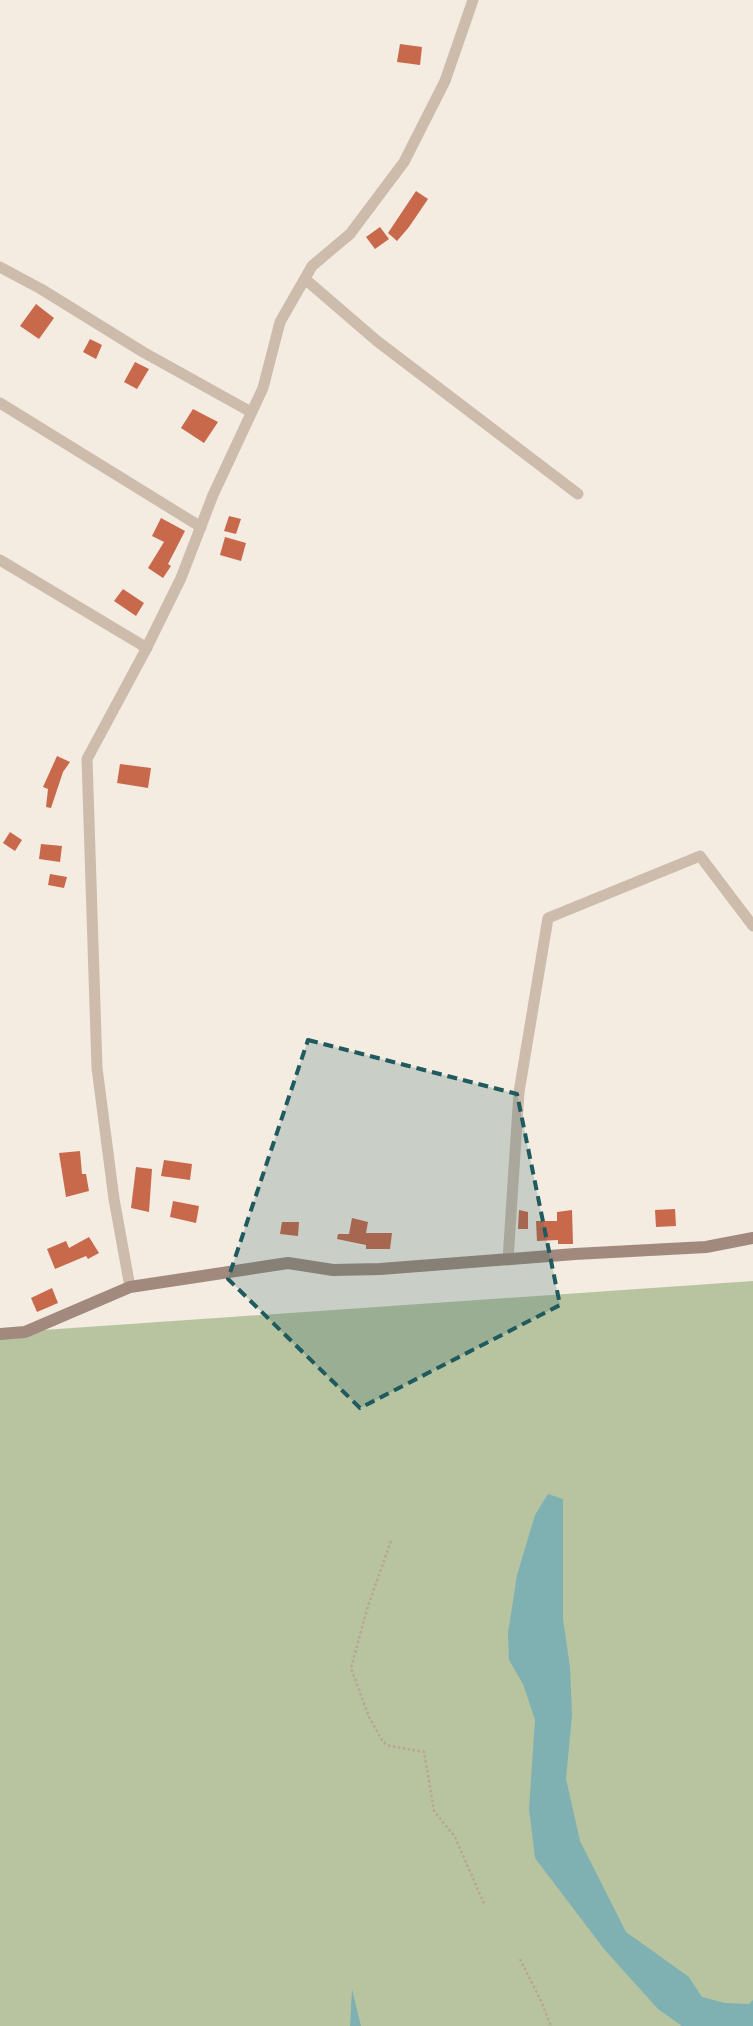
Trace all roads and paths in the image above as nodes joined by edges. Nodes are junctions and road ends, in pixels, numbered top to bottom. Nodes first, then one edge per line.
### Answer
1 (473, 0) edge
2 (0, 267) edge
3 (304, 279) junction
4 (0, 403) edge
5 (251, 412) junction
6 (578, 494) dead end
7 (201, 527) junction
8 (0, 560) edge
9 (147, 648) junction
10 (753, 926) edge
11 (753, 1238) edge
12 (508, 1260) junction
13 (130, 1287) junction
14 (0, 1334) edge
15 (391, 1541) dead end
16 (485, 1906) dead end
17 (520, 1959) dead end
18 (551, 2026) edge

1 - 3 street
2 - 5 street
3 - 5 street
3 - 6 street
4 - 7 street
5 - 7 street
7 - 9 street
8 - 9 street
9 - 13 street
10 - 12 street
11 - 12 main road
12 - 13 main road
13 - 14 main road
15 - 16 path
17 - 18 path

